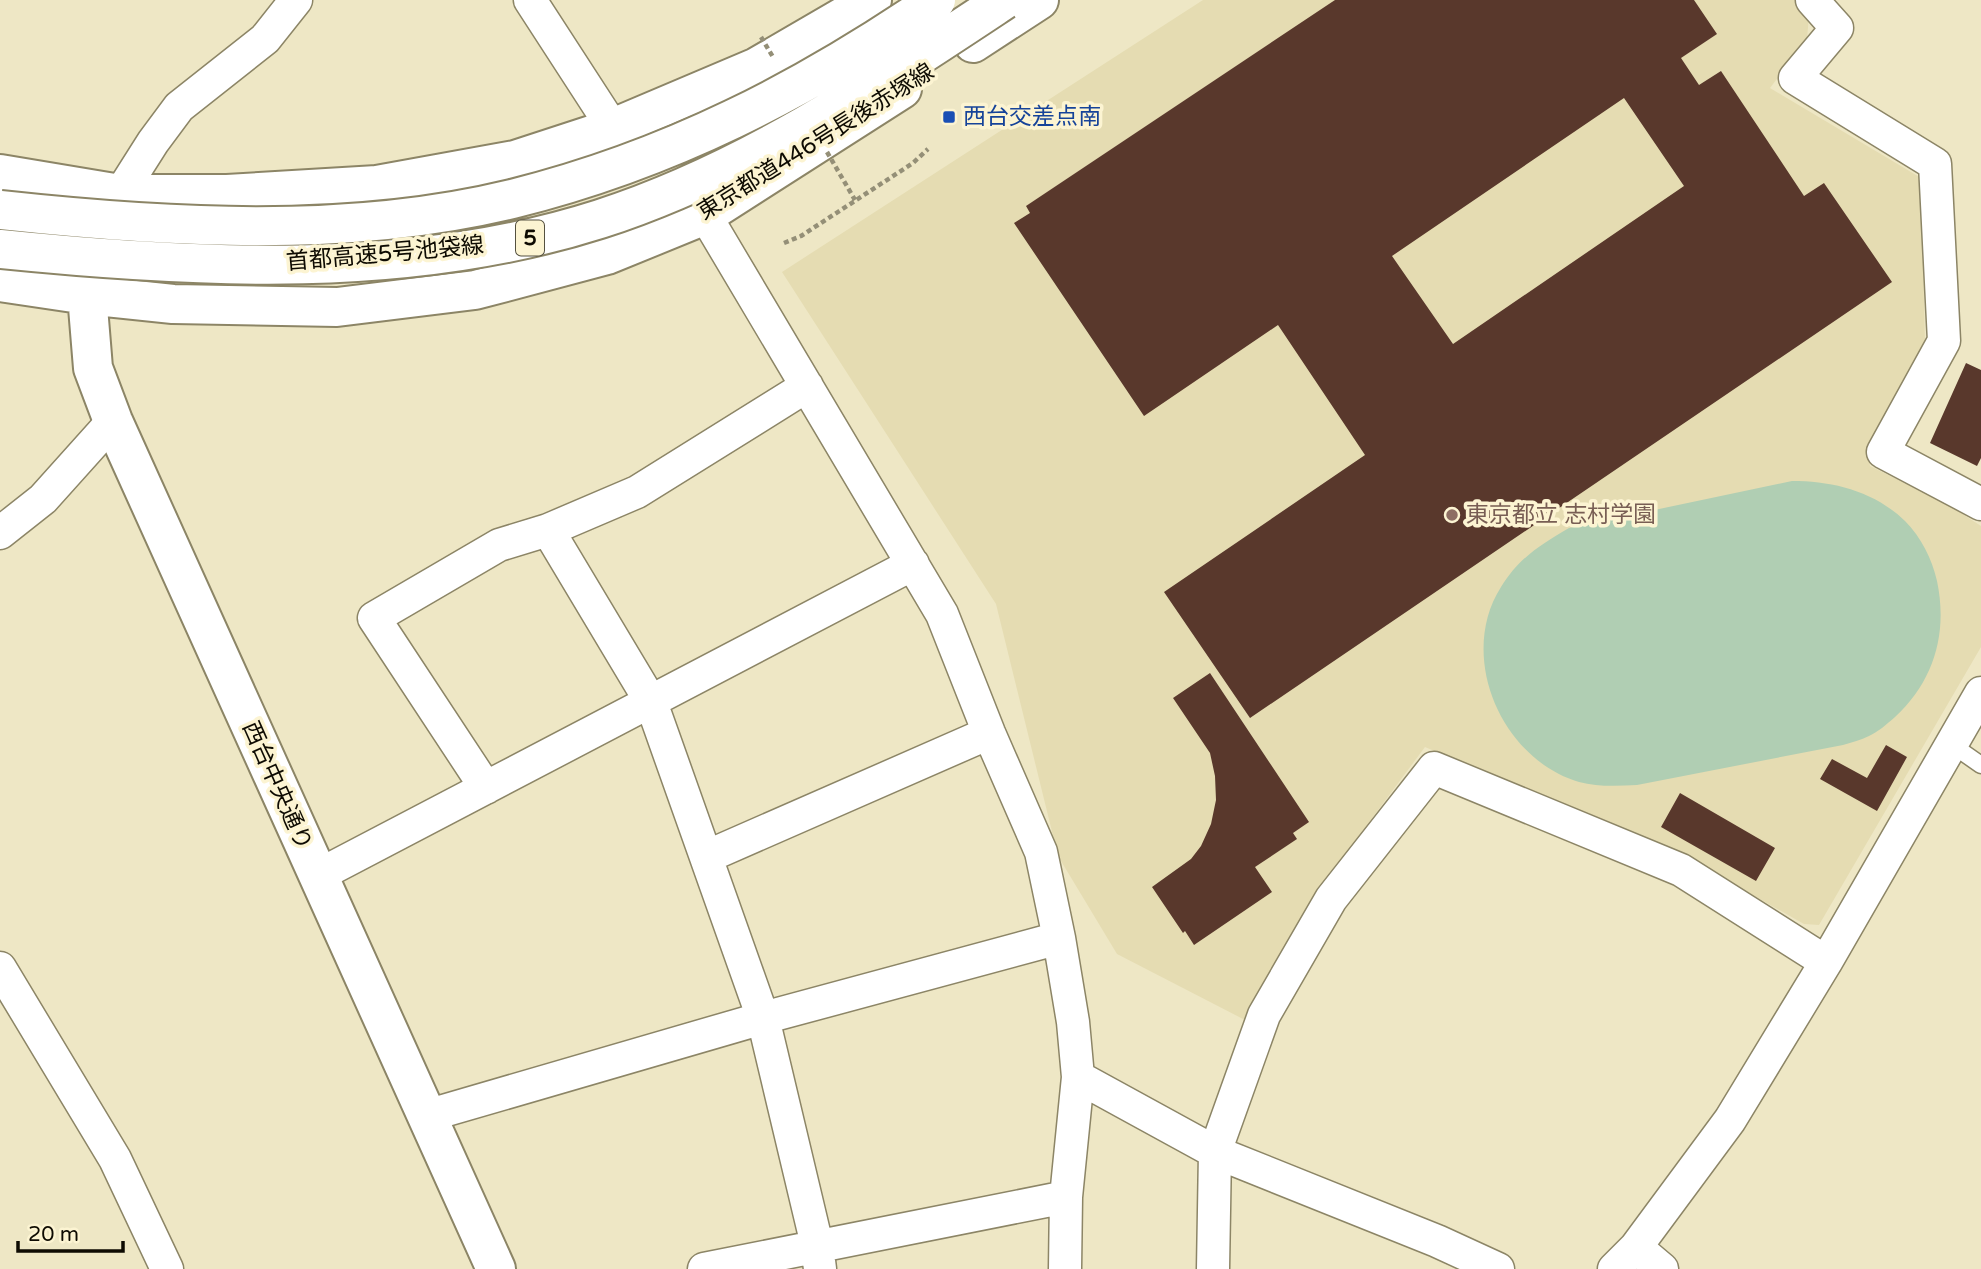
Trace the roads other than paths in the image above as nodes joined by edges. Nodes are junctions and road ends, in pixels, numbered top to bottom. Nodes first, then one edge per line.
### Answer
1 (296, 0) edge
2 (530, 0) edge
3 (872, 0) edge
4 (936, 0) edge
5 (1004, 0) edge
6 (1039, 0) edge
7 (1812, 0) edge
8 (613, 128) junction
9 (0, 174) edge
10 (120, 194) junction
11 (0, 210) edge
12 (705, 215) junction
13 (0, 249) edge
14 (0, 282) edge
15 (87, 295) junction
16 (807, 386) junction
17 (113, 421) junction
18 (1981, 504) edge
19 (548, 530) junction
20 (0, 533) edge
21 (913, 564) junction
22 (1981, 693) edge
23 (651, 702) junction
24 (989, 733) junction
25 (1951, 744) junction
26 (1981, 765) edge
27 (486, 788) junction
28 (706, 857) junction
29 (317, 876) junction
30 (1059, 939) junction
31 (1826, 961) junction
32 (0, 968) edge
33 (763, 1018) junction
34 (1078, 1077) junction
35 (426, 1116) junction
36 (1215, 1152) junction
37 (1066, 1197) junction
38 (1636, 1247) junction
39 (819, 1257) edge
40 (167, 1269) edge
41 (496, 1269) edge
42 (704, 1269) edge
43 (1065, 1269) edge
44 (1213, 1269) edge
45 (1498, 1269) edge
46 (1614, 1269) edge
47 (1662, 1269) edge

1 - 10 street
2 - 8 street
3 - 8 main road
4 - 11 main road, 首都高速5号池袋線 / 5, bridge
5 - 13 main road, 首都高速5号池袋線 / 5, bridge
6 - 12 main road, 東京都道446号長後赤塚線
7 - 18 street
8 - 10 main road
9 - 10 main road
10 - 15 main road
12 - 15 main road, 東京都道446号長後赤塚線
12 - 16 street
14 - 15 main road, 東京都道446号長後赤塚線
15 - 17 main road, 西台中央通り
16 - 19 street
16 - 21 street
17 - 20 street
17 - 29 main road, 西台中央通り
19 - 23 street
19 - 27 street
21 - 23 street
21 - 24 street
22 - 25 street
23 - 27 street
23 - 28 street
24 - 28 street
24 - 30 street
25 - 26 lane
25 - 31 street
27 - 29 street
28 - 33 street
29 - 35 main road, 西台中央通り
30 - 33 street
30 - 34 street
31 - 36 street
31 - 38 street
32 - 40 street
33 - 35 street
33 - 39 street
34 - 36 street
34 - 37 street
35 - 41 main road, 西台中央通り
36 - 44 street
36 - 45 street
37 - 39 street
37 - 43 street
38 - 46 street
38 - 47 street
39 - 42 street

